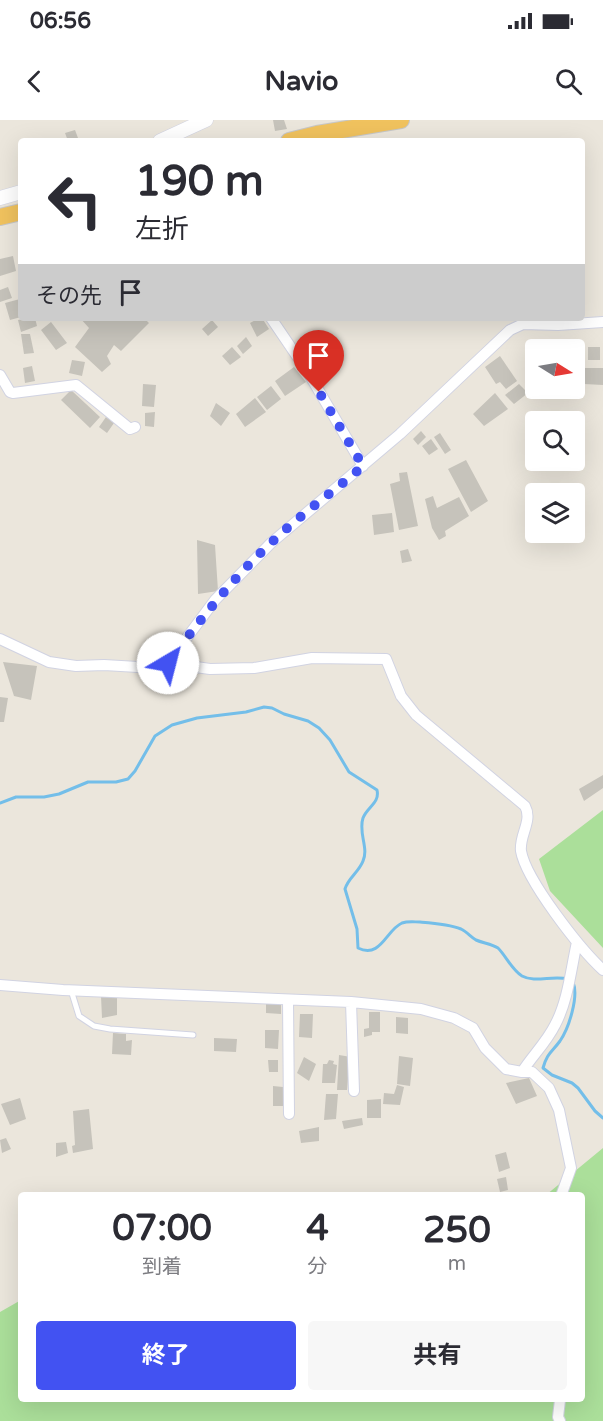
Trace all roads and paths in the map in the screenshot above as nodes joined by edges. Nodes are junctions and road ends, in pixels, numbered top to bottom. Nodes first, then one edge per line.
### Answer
1 (206, 120) edge
2 (401, 120) edge
3 (167, 138) edge
4 (301, 138) edge
5 (18, 193) edge
6 (0, 198) edge
7 (18, 213) edge
8 (0, 217) edge
9 (273, 321) edge
10 (603, 322) edge
11 (0, 375) edge
12 (135, 427) dead end
13 (363, 466) junction
14 (0, 639) edge
15 (168, 663) junction
16 (577, 942) junction
17 (603, 970) edge
18 (0, 985) edge
19 (71, 990) junction
20 (288, 1000) junction
21 (351, 1002) junction
22 (193, 1035) dead end
23 (522, 1072) junction
24 (354, 1091) dead end
25 (289, 1114) dead end
26 (562, 1192) edge
27 (560, 1402) edge
28 (560, 1421) edge

1 - 3 main road
2 - 4 highway
5 - 6 main road
7 - 8 highway
9 - 13 street
10 - 13 street
11 - 12 street
13 - 15 street
14 - 15 street
15 - 16 street
16 - 17 street
16 - 23 street
18 - 19 street
19 - 20 street
19 - 22 lane
20 - 21 street
20 - 25 street
21 - 23 street
21 - 24 street
23 - 26 street
27 - 28 street

